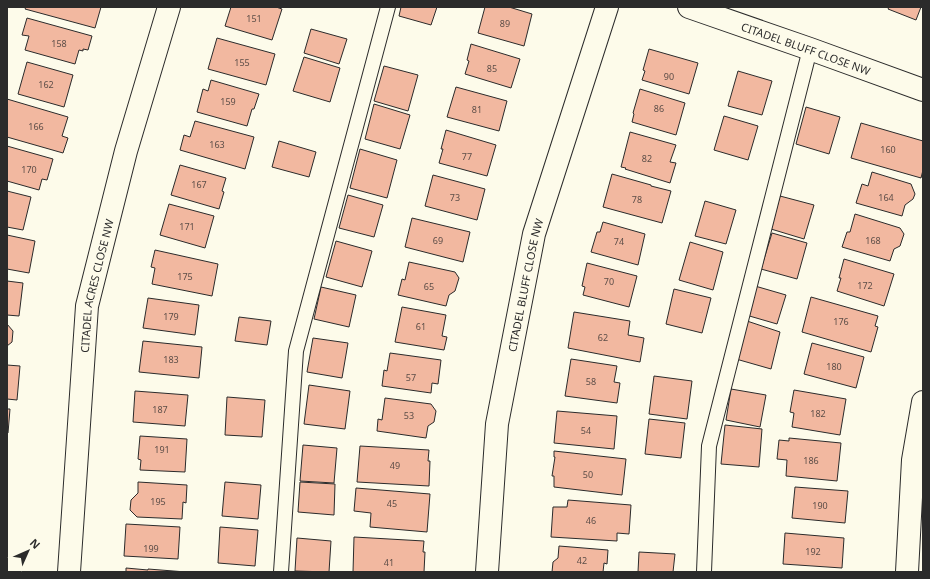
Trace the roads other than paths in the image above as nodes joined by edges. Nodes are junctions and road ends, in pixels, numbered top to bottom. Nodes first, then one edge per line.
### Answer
1 (169, 7) edge
2 (388, 7) edge
3 (607, 7) edge
4 (689, 7) edge
5 (810, 49) junction
6 (923, 90) edge
7 (923, 402) edge
8 (69, 572) edge
9 (281, 572) edge
10 (487, 572) edge
11 (704, 572) edge
12 (907, 572) edge

1 - 8 street, CITADEL ACRES CLOSE NW
2 - 9 lane
3 - 10 street, CITADEL BLUFF CLOSE NW
4 - 5 street, CITADEL BLUFF CLOSE NW
5 - 6 street, CITADEL BLUFF CLOSE NW
5 - 11 lane
7 - 12 street

